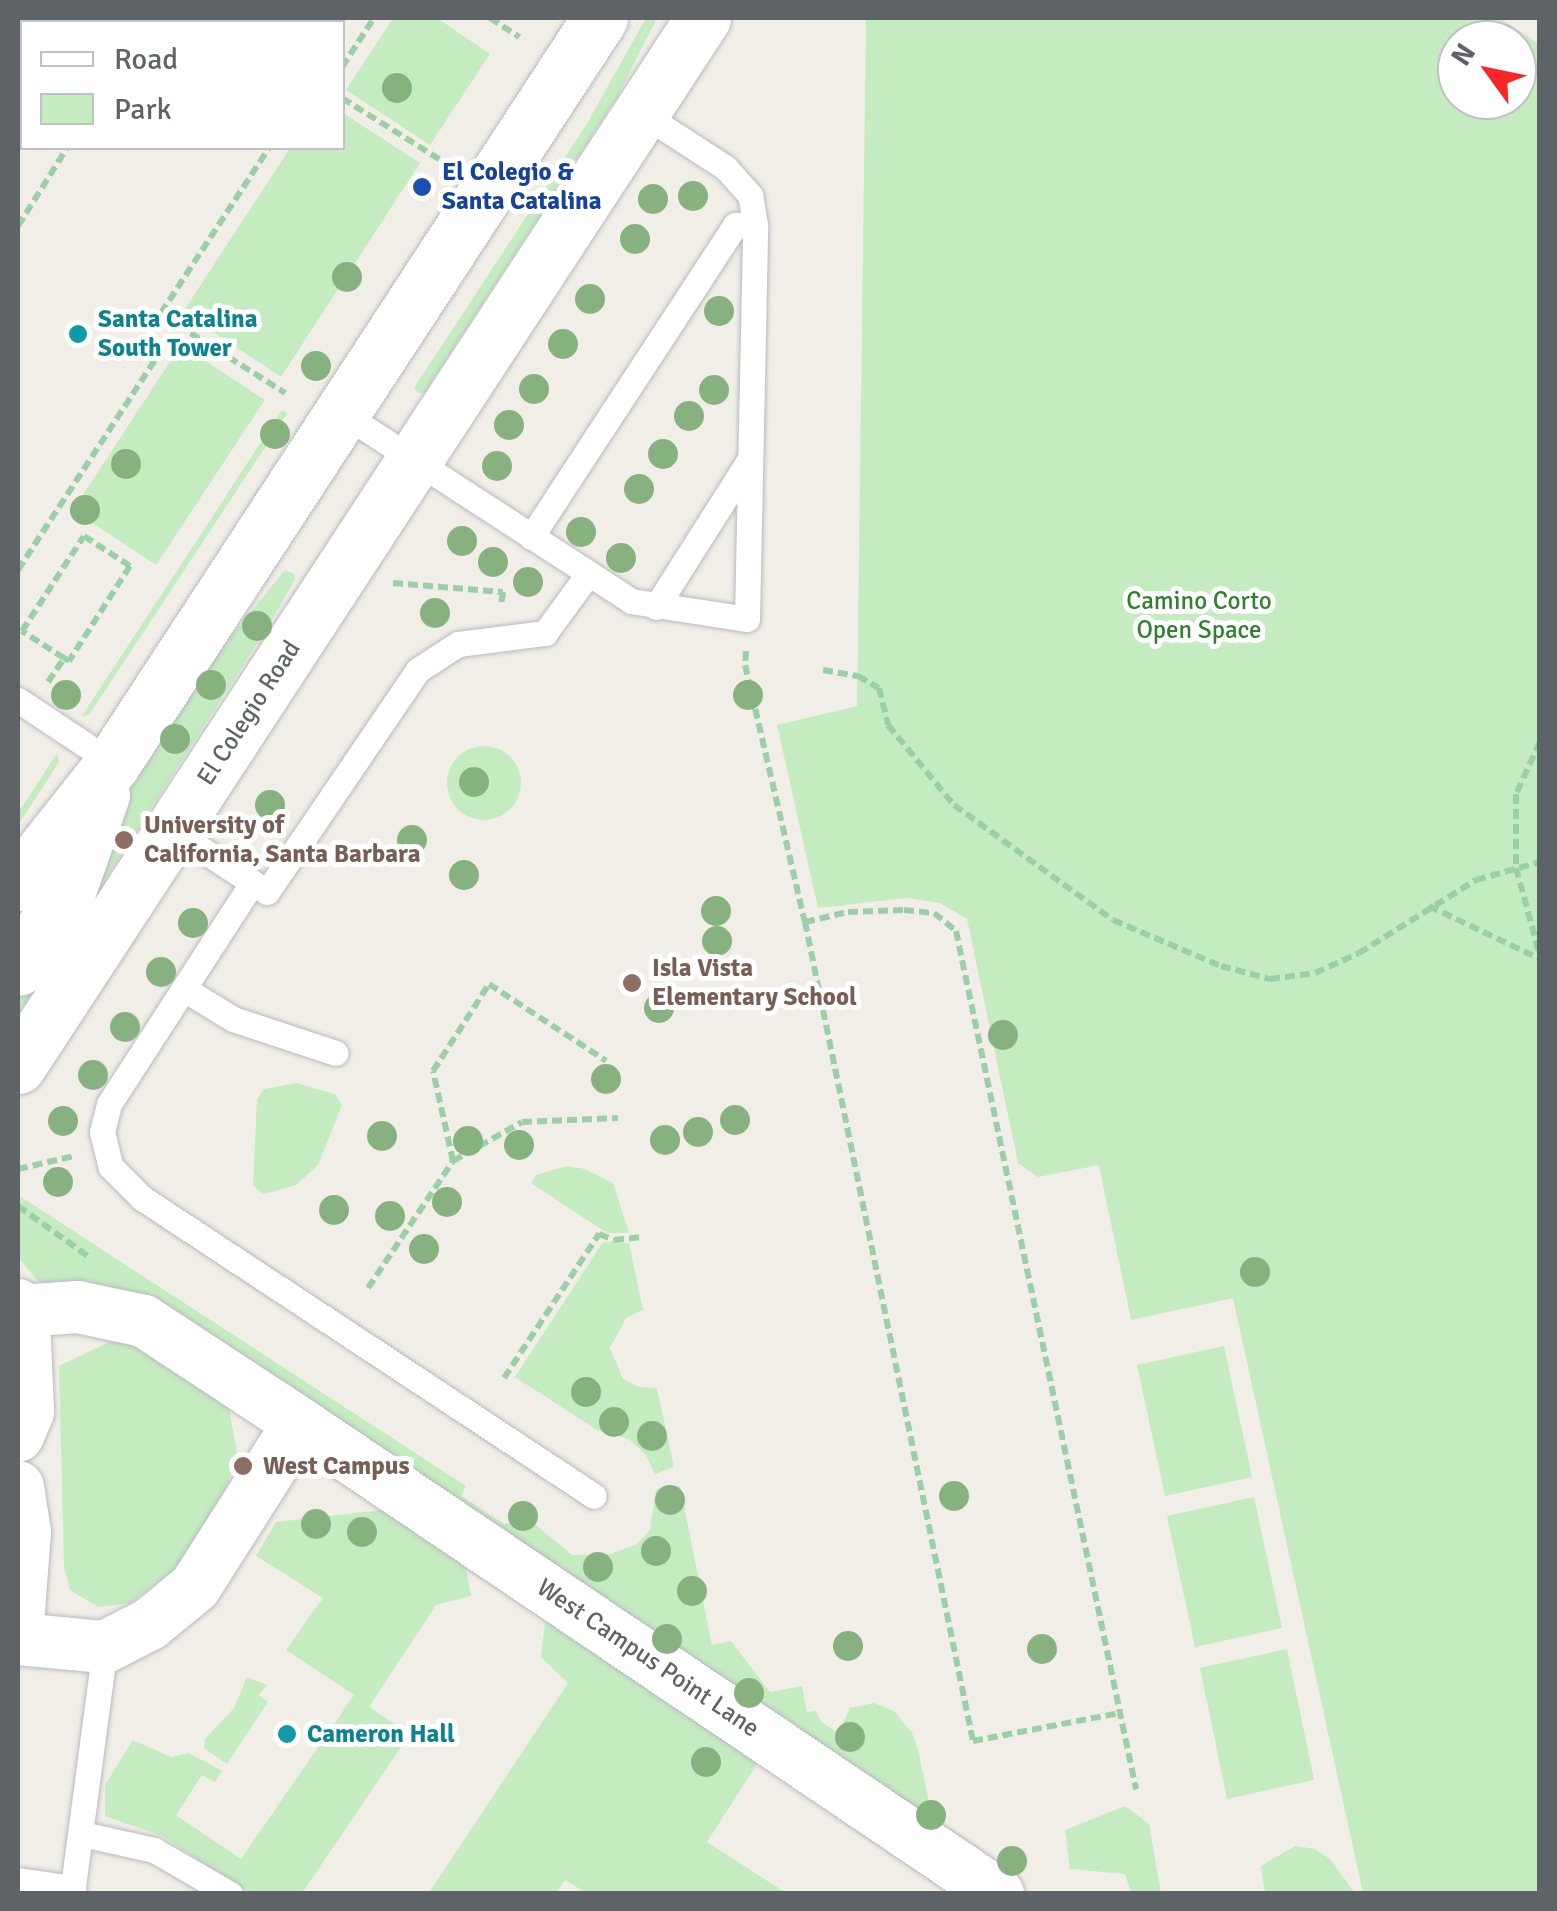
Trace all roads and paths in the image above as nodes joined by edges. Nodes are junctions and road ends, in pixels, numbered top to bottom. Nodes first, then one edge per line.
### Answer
1 (374, 18) edge
2 (490, 18) edge
3 (600, 18) edge
4 (703, 18) edge
5 (519, 37) dead end
6 (345, 63) edge
7 (345, 100) edge
8 (641, 113) junction
9 (66, 150) edge
10 (268, 150) edge
11 (438, 160) dead end
12 (756, 225) junction
13 (18, 226) edge
14 (178, 324) junction
15 (285, 394) dead end
16 (342, 414) junction
17 (752, 456) junction
18 (414, 460) junction
19 (530, 536) junction
20 (18, 570) edge
21 (588, 574) junction
22 (393, 583) dead end
23 (656, 606) junction
24 (500, 608) dead end
25 (747, 619) junction
26 (64, 658) junction
27 (823, 670) dead end
28 (24, 704) edge
29 (1540, 742) edge
30 (113, 764) junction
31 (172, 830) junction
32 (1540, 862) edge
33 (1516, 868) junction
34 (18, 882) edge
35 (252, 883) junction
36 (1429, 906) junction
37 (805, 922) junction
38 (1540, 957) edge
39 (18, 968) edge
40 (184, 988) junction
41 (336, 1053) dead end
42 (606, 1060) dead end
43 (18, 1066) edge
44 (618, 1118) dead end
45 (74, 1156) dead end
46 (452, 1161) junction
47 (18, 1169) edge
48 (642, 1237) dead end
49 (368, 1288) dead end
50 (19, 1308) edge
51 (504, 1378) dead end
52 (299, 1423) junction
53 (18, 1436) edge
54 (18, 1486) edge
55 (594, 1496) dead end
56 (18, 1622) edge
57 (18, 1638) edge
58 (105, 1647) junction
59 (1120, 1713) junction
60 (1136, 1789) dead end
61 (82, 1834) junction
62 (18, 1880) edge
63 (72, 1891) edge
64 (230, 1894) edge
65 (998, 1894) edge

1 - 6 path
2 - 5 path
3 - 16 main road
4 - 8 main road, El Colegio Road
7 - 11 path
8 - 12 lane
8 - 18 main road, El Colegio Road
9 - 13 path
10 - 14 path
12 - 17 lane
12 - 19 lane
14 - 15 path
14 - 20 path
16 - 18 lane
16 - 30 main road
17 - 23 lane
17 - 25 lane
18 - 19 lane
18 - 31 main road, El Colegio Road
19 - 21 lane
21 - 23 lane
21 - 35 lane
22 - 24 path
23 - 25 lane
25 - 37 path
26 - 26 path
26 - 28 path
27 - 36 path
28 - 30 lane
29 - 33 path
30 - 34 main road
30 - 39 main road
31 - 35 lane
31 - 43 main road, El Colegio Road
32 - 33 path
33 - 36 path
33 - 38 path
35 - 40 lane
36 - 38 path
37 - 59 path
37 - 59 path
40 - 41 lane
40 - 55 lane
42 - 46 path
44 - 46 path
45 - 47 path
46 - 49 path
48 - 51 path
50 - 52 street, West Campus Point Lane
50 - 53 street
52 - 58 street
52 - 65 street, West Campus Point Lane
54 - 56 street
57 - 58 street
58 - 61 lane
59 - 60 path
61 - 63 lane
61 - 64 lane
62 - 63 lane

